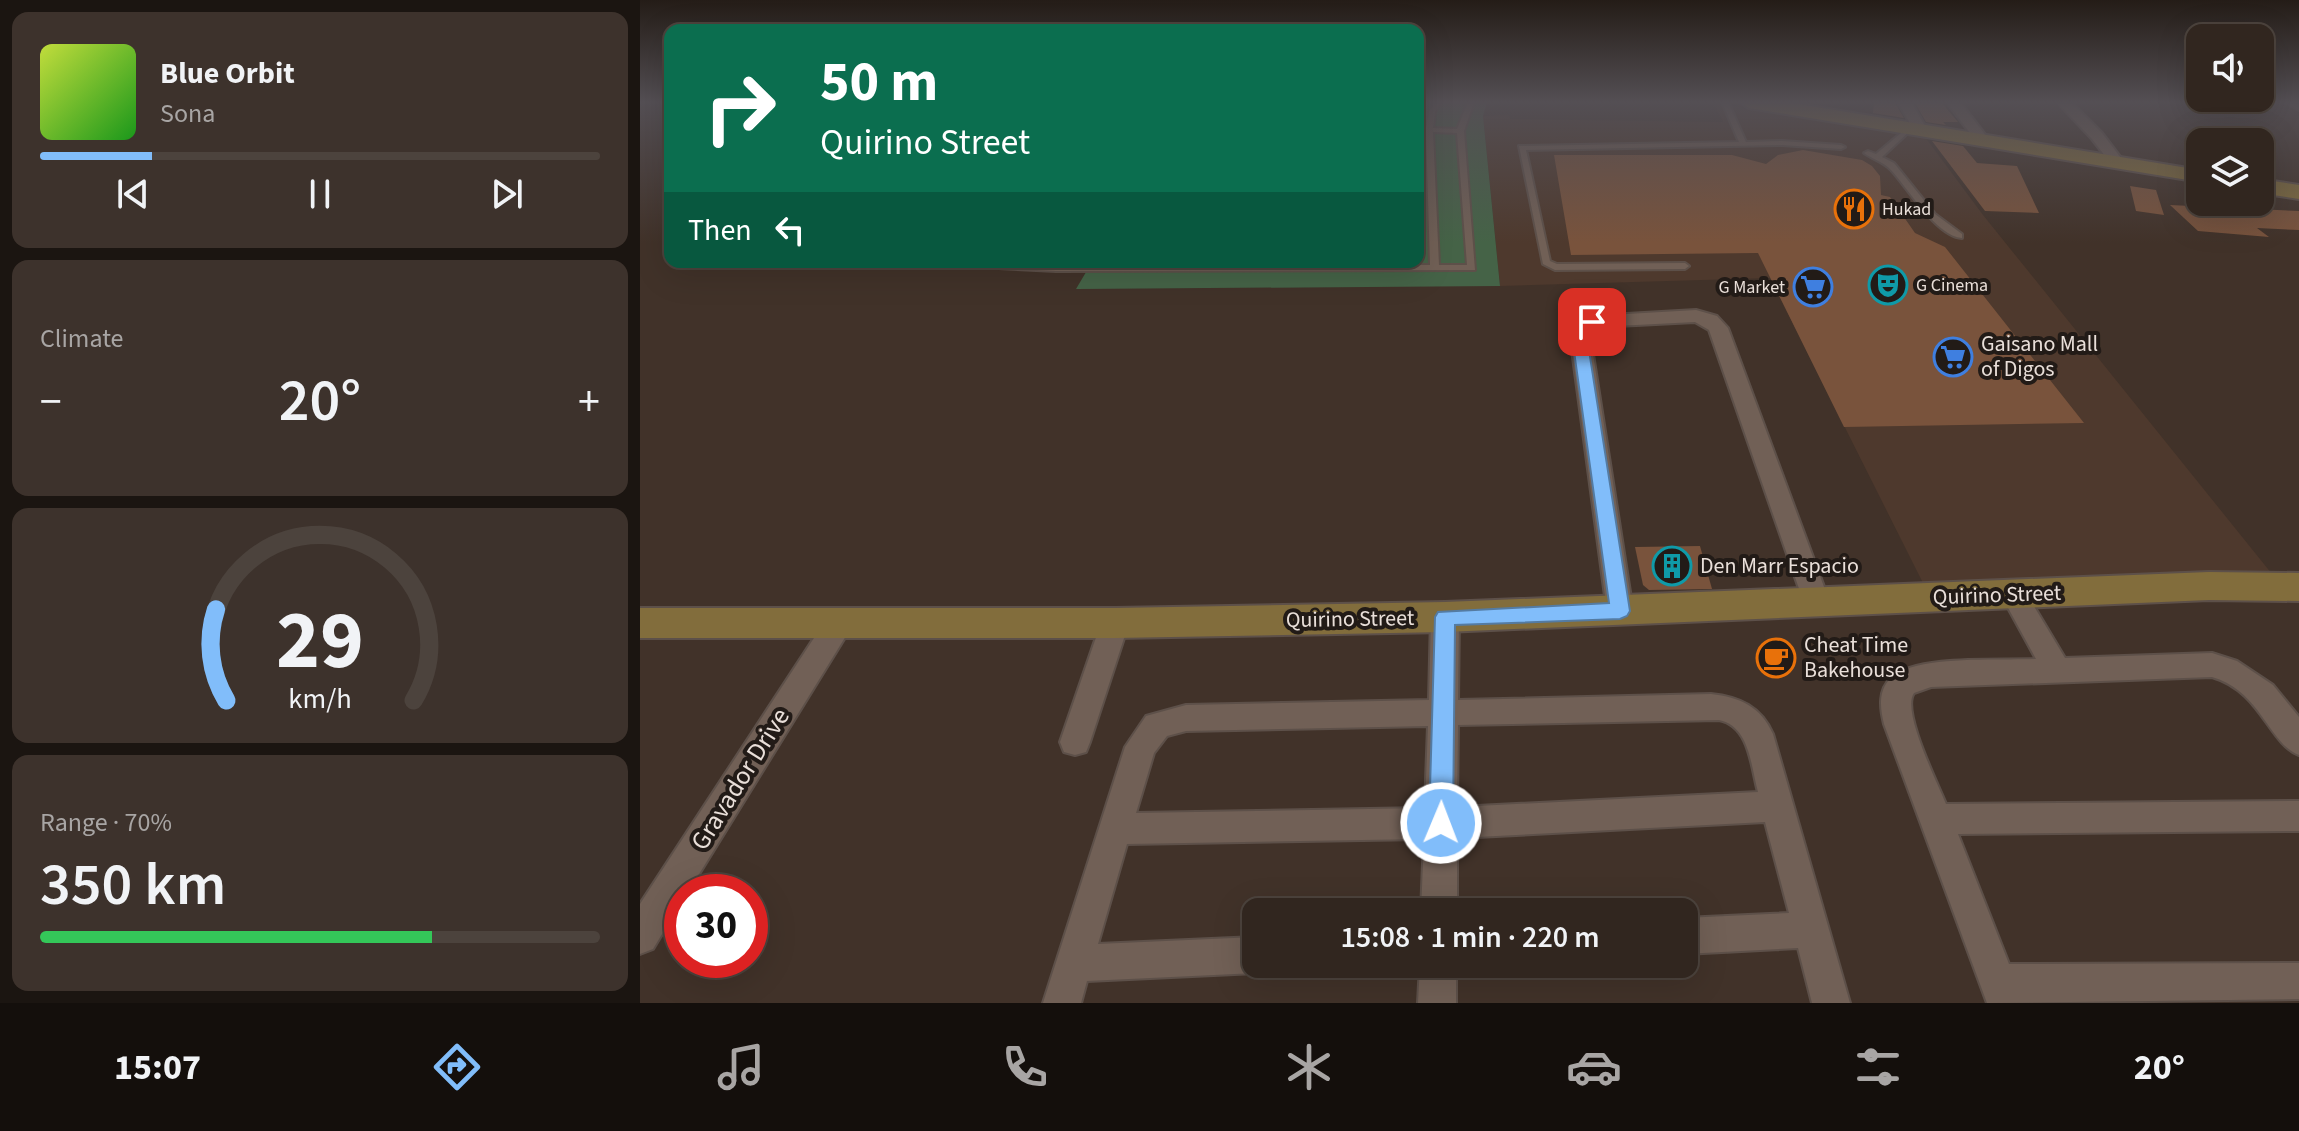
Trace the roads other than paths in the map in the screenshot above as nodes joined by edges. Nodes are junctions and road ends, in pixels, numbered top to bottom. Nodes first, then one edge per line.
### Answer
1 (1430, 149) edge
2 (1462, 149) edge
3 (1522, 149) edge
4 (1889, 149) edge
5 (2033, 149) edge
6 (2107, 149) edge
7 (1868, 153) dead end
8 (1878, 157) junction
9 (2117, 162) junction
10 (2186, 174) edge
11 (1431, 183) junction
12 (1424, 184) edge
13 (2274, 188) edge
14 (2299, 192) edge
15 (1959, 236) dead end
16 (1685, 266) dead end
17 (1424, 268) edge
18 (1435, 268) junction
19 (2299, 587) edge
20 (2014, 595) junction
21 (1817, 603) junction
22 (1620, 611) junction
23 (1445, 617) junction
24 (640, 623) edge
25 (839, 623) junction
26 (1115, 623) junction
27 (2057, 670) junction
28 (1443, 713) junction
29 (1075, 742) dead end
30 (2299, 742) edge
31 (1778, 806) junction
32 (2299, 816) edge
33 (1935, 819) junction
34 (1441, 823) junction
35 (1115, 829) junction
36 (1439, 898) edge
37 (1811, 930) junction
38 (1698, 935) edge
39 (640, 936) edge
40 (1242, 956) edge
41 (1074, 963) junction
42 (1438, 978) edge
43 (2299, 981) edge
44 (2170, 992) edge
45 (2002, 993) edge
46 (1062, 1003) edge
47 (1437, 1003) edge
48 (1831, 1003) edge

1 - 11 lane
2 - 18 lane
3 - 16 lane
4 - 8 lane
5 - 9 street
6 - 9 street
7 - 8 lane
8 - 15 lane
9 - 10 street
11 - 12 lane
11 - 18 lane
13 - 14 street
17 - 18 lane
19 - 20 street, Quirino Street
20 - 21 street, Quirino Street
20 - 27 street
21 - 22 street, Quirino Street
21 - 22 street
22 - 23 street, Quirino Street
23 - 26 street, Quirino Street
23 - 28 street
24 - 25 street, Quirino Street
25 - 26 street, Quirino Street
25 - 39 street, Gravador Drive
26 - 29 street
27 - 30 street
27 - 33 street
28 - 31 street
28 - 34 street
28 - 35 street
31 - 34 street
31 - 37 street
32 - 33 street
33 - 45 street
34 - 35 street
34 - 36 street
35 - 41 street
37 - 38 street
37 - 48 street
40 - 41 street
41 - 46 street
42 - 47 street
43 - 44 street
44 - 45 street

